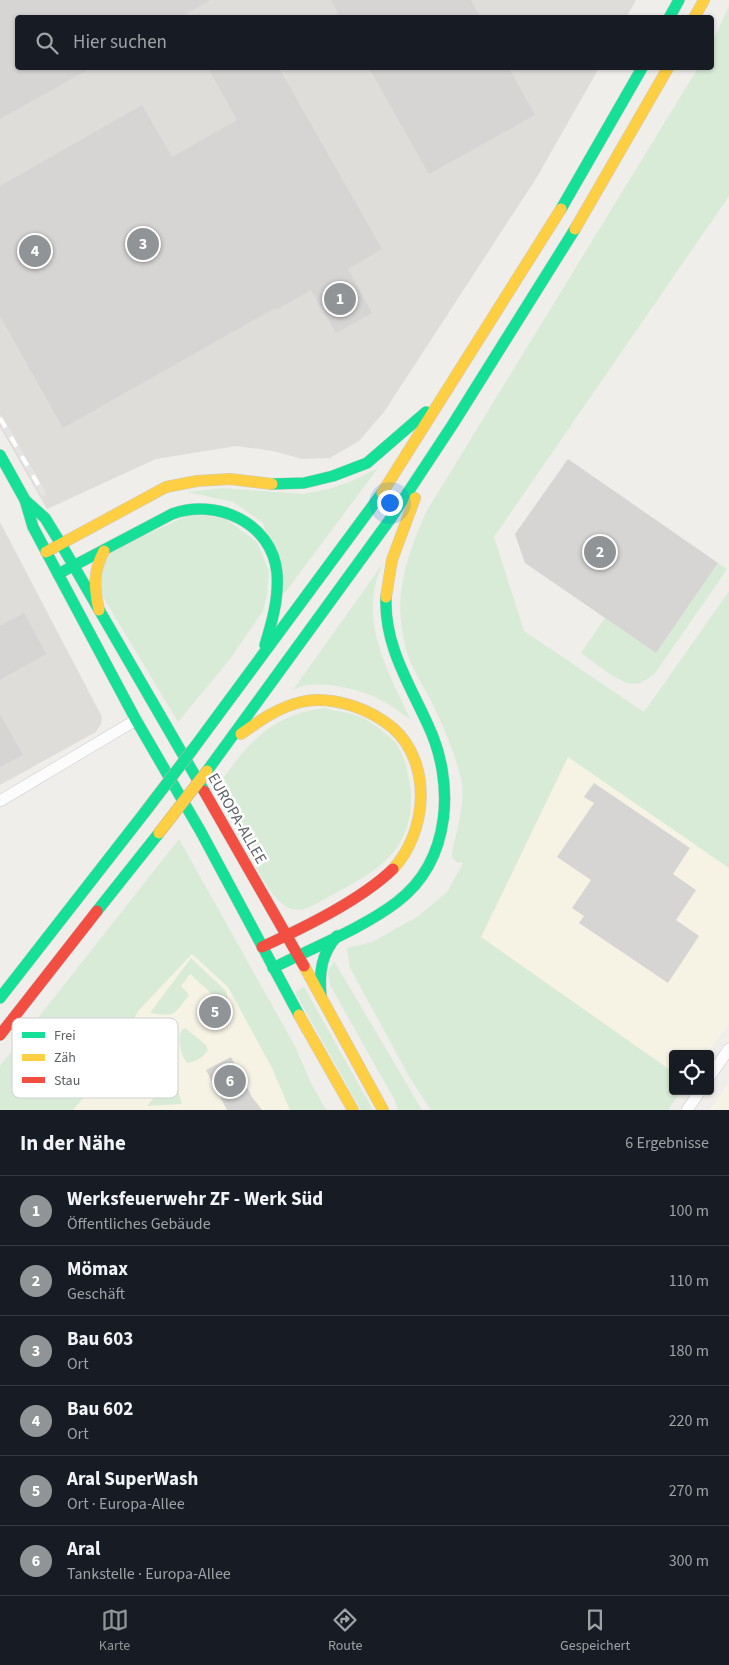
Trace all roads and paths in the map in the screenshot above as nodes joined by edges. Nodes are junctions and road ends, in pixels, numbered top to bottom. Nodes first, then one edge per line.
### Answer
1 (678, 0) edge
2 (704, 0) edge
3 (670, 15) edge
4 (696, 15) edge
5 (641, 70) edge
6 (667, 70) edge
7 (448, 392) junction
8 (0, 454) edge
9 (430, 459) junction
10 (25, 500) junction
11 (61, 544) junction
12 (104, 550) junction
13 (46, 552) junction
14 (74, 566) junction
15 (58, 574) junction
16 (99, 610) junction
17 (259, 662) junction
18 (136, 720) junction
19 (229, 742) junction
20 (0, 801) edge
21 (287, 935) junction
22 (338, 936) junction
23 (262, 947) junction
24 (298, 955) junction
25 (273, 968) junction
26 (320, 996) junction
27 (0, 998) edge
28 (13, 1018) edge
29 (12, 1019) edge
30 (0, 1034) edge
31 (729, 1049) edge
32 (714, 1070) edge
33 (697, 1095) edge
34 (353, 1110) edge
35 (383, 1110) edge
36 (687, 1110) edge

1 - 3 main road
2 - 4 main road
5 - 7 main road
6 - 9 main road
7 - 11 main road
7 - 17 main road
8 - 10 main road
9 - 19 main road
9 - 22 main road
10 - 11 main road, EUROPA-ALLEE
10 - 13 main road
11 - 13 main road
11 - 14 main road, EUROPA-ALLEE
12 - 14 main road
12 - 16 main road
12 - 17 main road
13 - 15 main road
14 - 15 main road
14 - 16 main road, EUROPA-ALLEE
15 - 18 main road
16 - 21 main road, EUROPA-ALLEE
17 - 27 main road, bridge
18 - 20 street
18 - 23 main road
19 - 21 main road
19 - 28 main road, bridge
21 - 23 main road
21 - 24 main road, EUROPA-ALLEE
22 - 24 main road
22 - 26 main road
23 - 25 main road
24 - 25 main road
24 - 26 main road, EUROPA-ALLEE
25 - 34 main road
26 - 35 main road, EUROPA-ALLEE
29 - 30 main road, bridge
31 - 32 street
33 - 36 street

